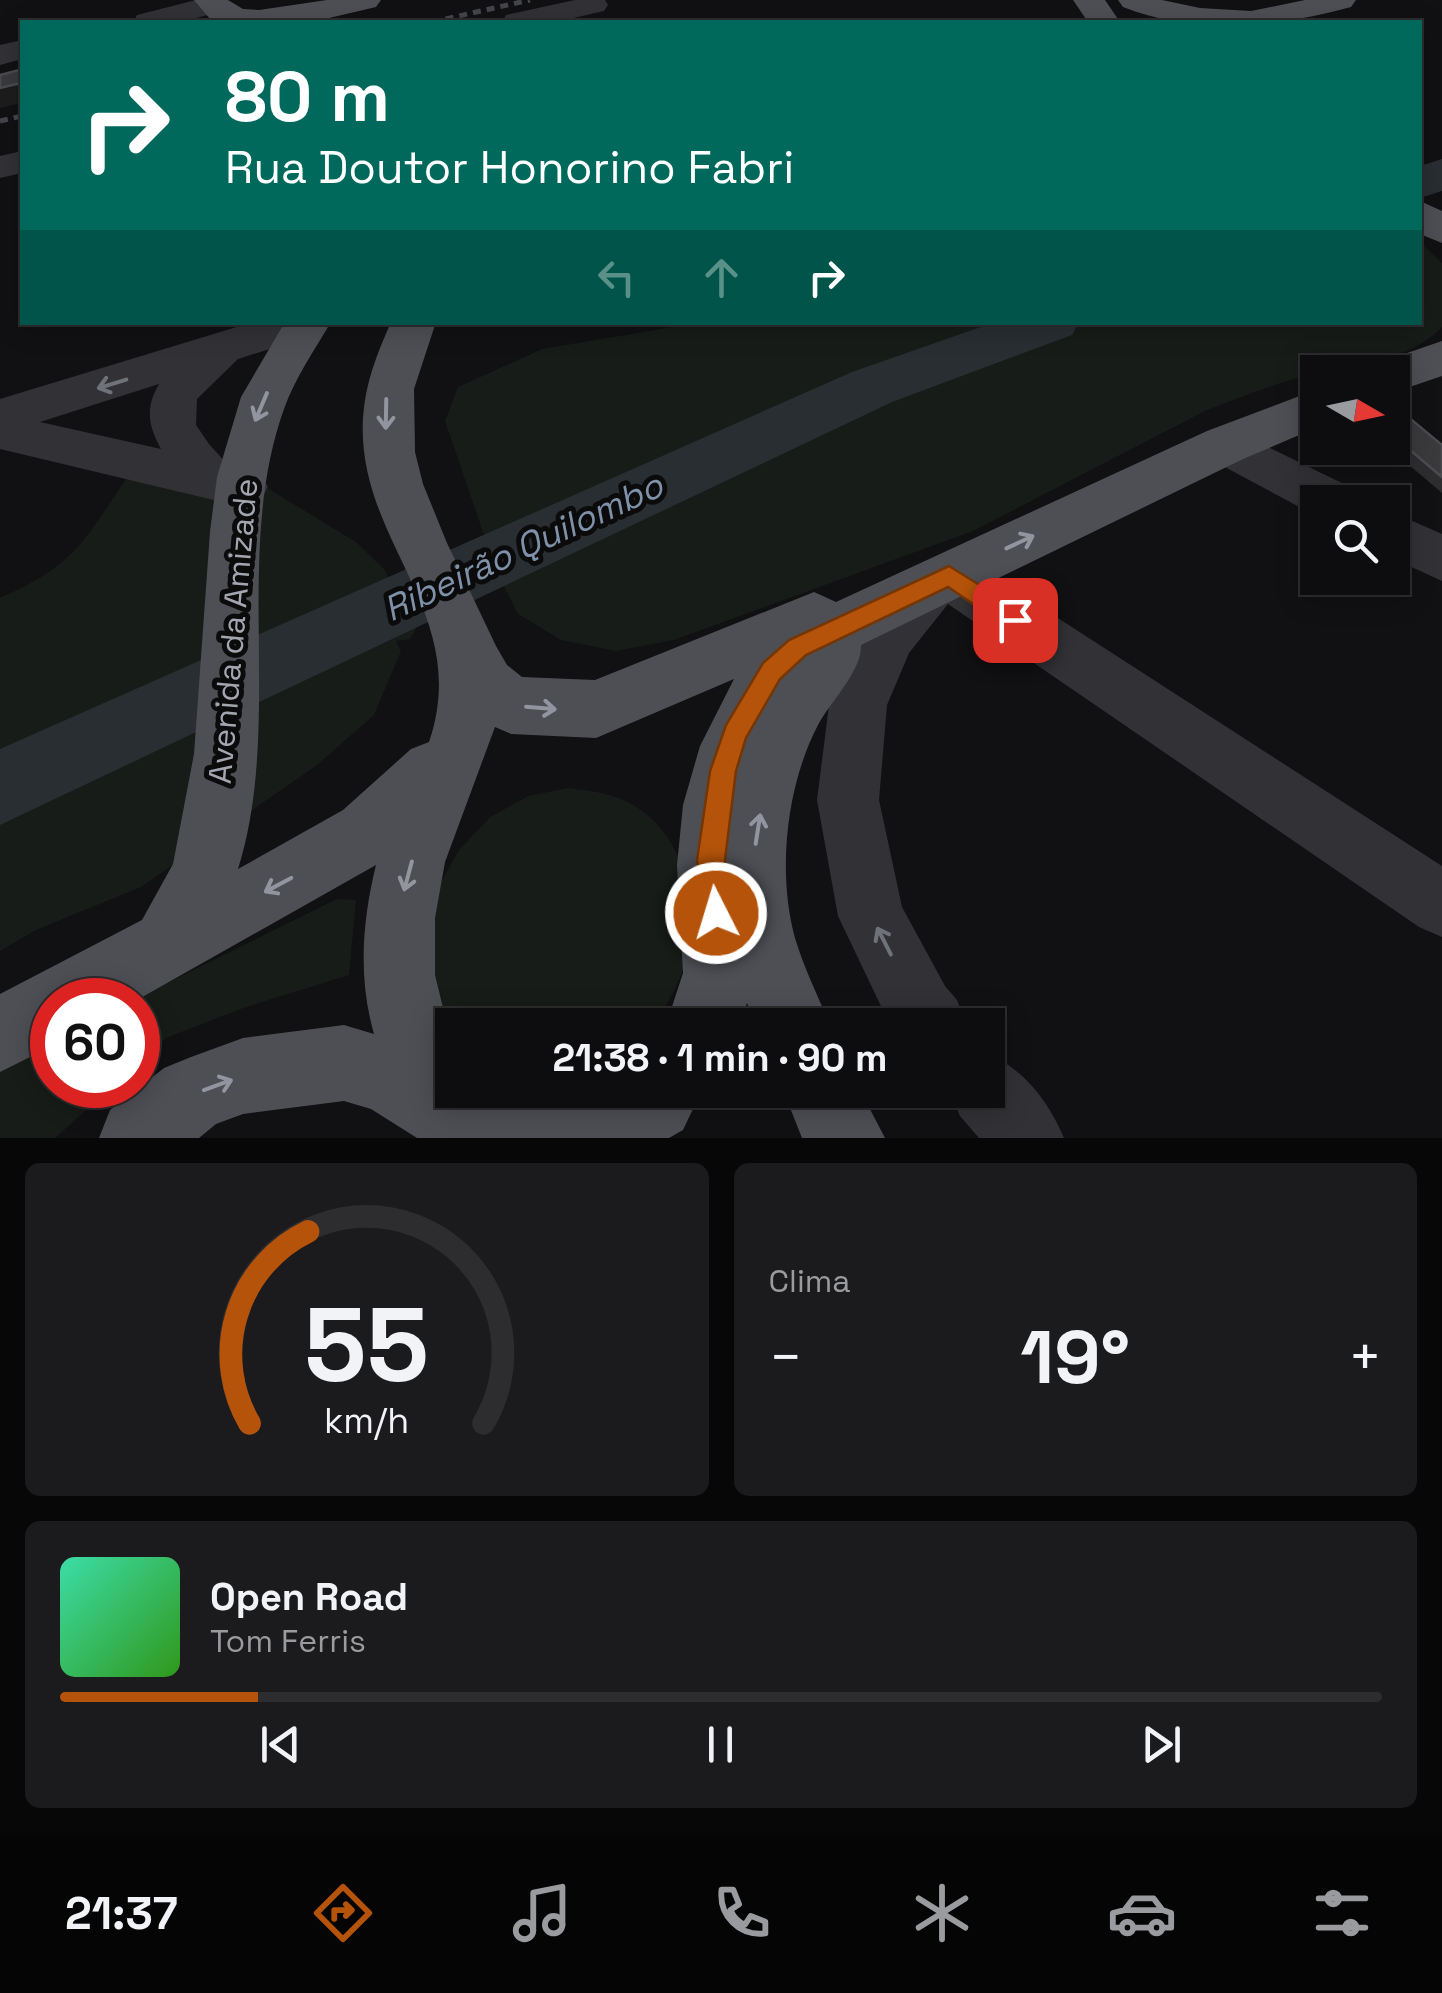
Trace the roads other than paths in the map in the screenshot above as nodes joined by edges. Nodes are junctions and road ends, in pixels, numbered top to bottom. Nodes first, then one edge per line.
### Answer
1 (365, 0) edge
2 (1340, 0) edge
3 (593, 6) dead end
4 (1106, 10) edge
5 (226, 12) edge
6 (164, 20) edge
7 (526, 20) edge
8 (1150, 20) edge
9 (1217, 20) edge
10 (1274, 20) edge
11 (298, 325) edge
12 (305, 325) edge
13 (412, 325) edge
14 (221, 351) junction
15 (1442, 358) edge
16 (1410, 370) edge
17 (1300, 414) edge
18 (0, 417) edge
19 (0, 431) edge
20 (1225, 445) junction
21 (226, 482) junction
22 (1301, 485) edge
23 (1410, 542) edge
24 (1442, 559) edge
25 (920, 590) junction
26 (465, 658) junction
27 (1442, 904) edge
28 (166, 944) junction
29 (104, 978) edge
30 (709, 1008) edge
31 (786, 1008) edge
32 (918, 1008) edge
33 (30, 1018) edge
34 (0, 1035) edge
35 (645, 1108) edge
36 (828, 1108) edge
37 (1001, 1108) edge
38 (462, 1127) edge
39 (138, 1138) edge
40 (525, 1138) edge
41 (846, 1138) edge
42 (1027, 1138) edge

1 - 5 main road
2 - 10 main road
3 - 7 street
4 - 8 main road
4 - 9 main road
5 - 6 street
11 - 14 street
12 -> 21 main road, Avenida da Amizade
13 -> 26 main road
14 -> 18 street
14 - 21 street
15 - 16 main road
17 - 20 main road
19 - 21 street
20 - 22 street
25 -> 20 main road
21 - 28 main road, Avenida da Amizade
23 - 24 street
26 -> 25 main road
25 - 27 street
25 - 30 main road
31 -> 25 main road
32 -> 25 street
26 -> 28 main road
26 -> 38 main road
28 - 29 main road
33 - 34 main road
35 - 40 main road
36 - 41 main road
37 - 42 street
39 -> 38 main road
38 - 40 main road

